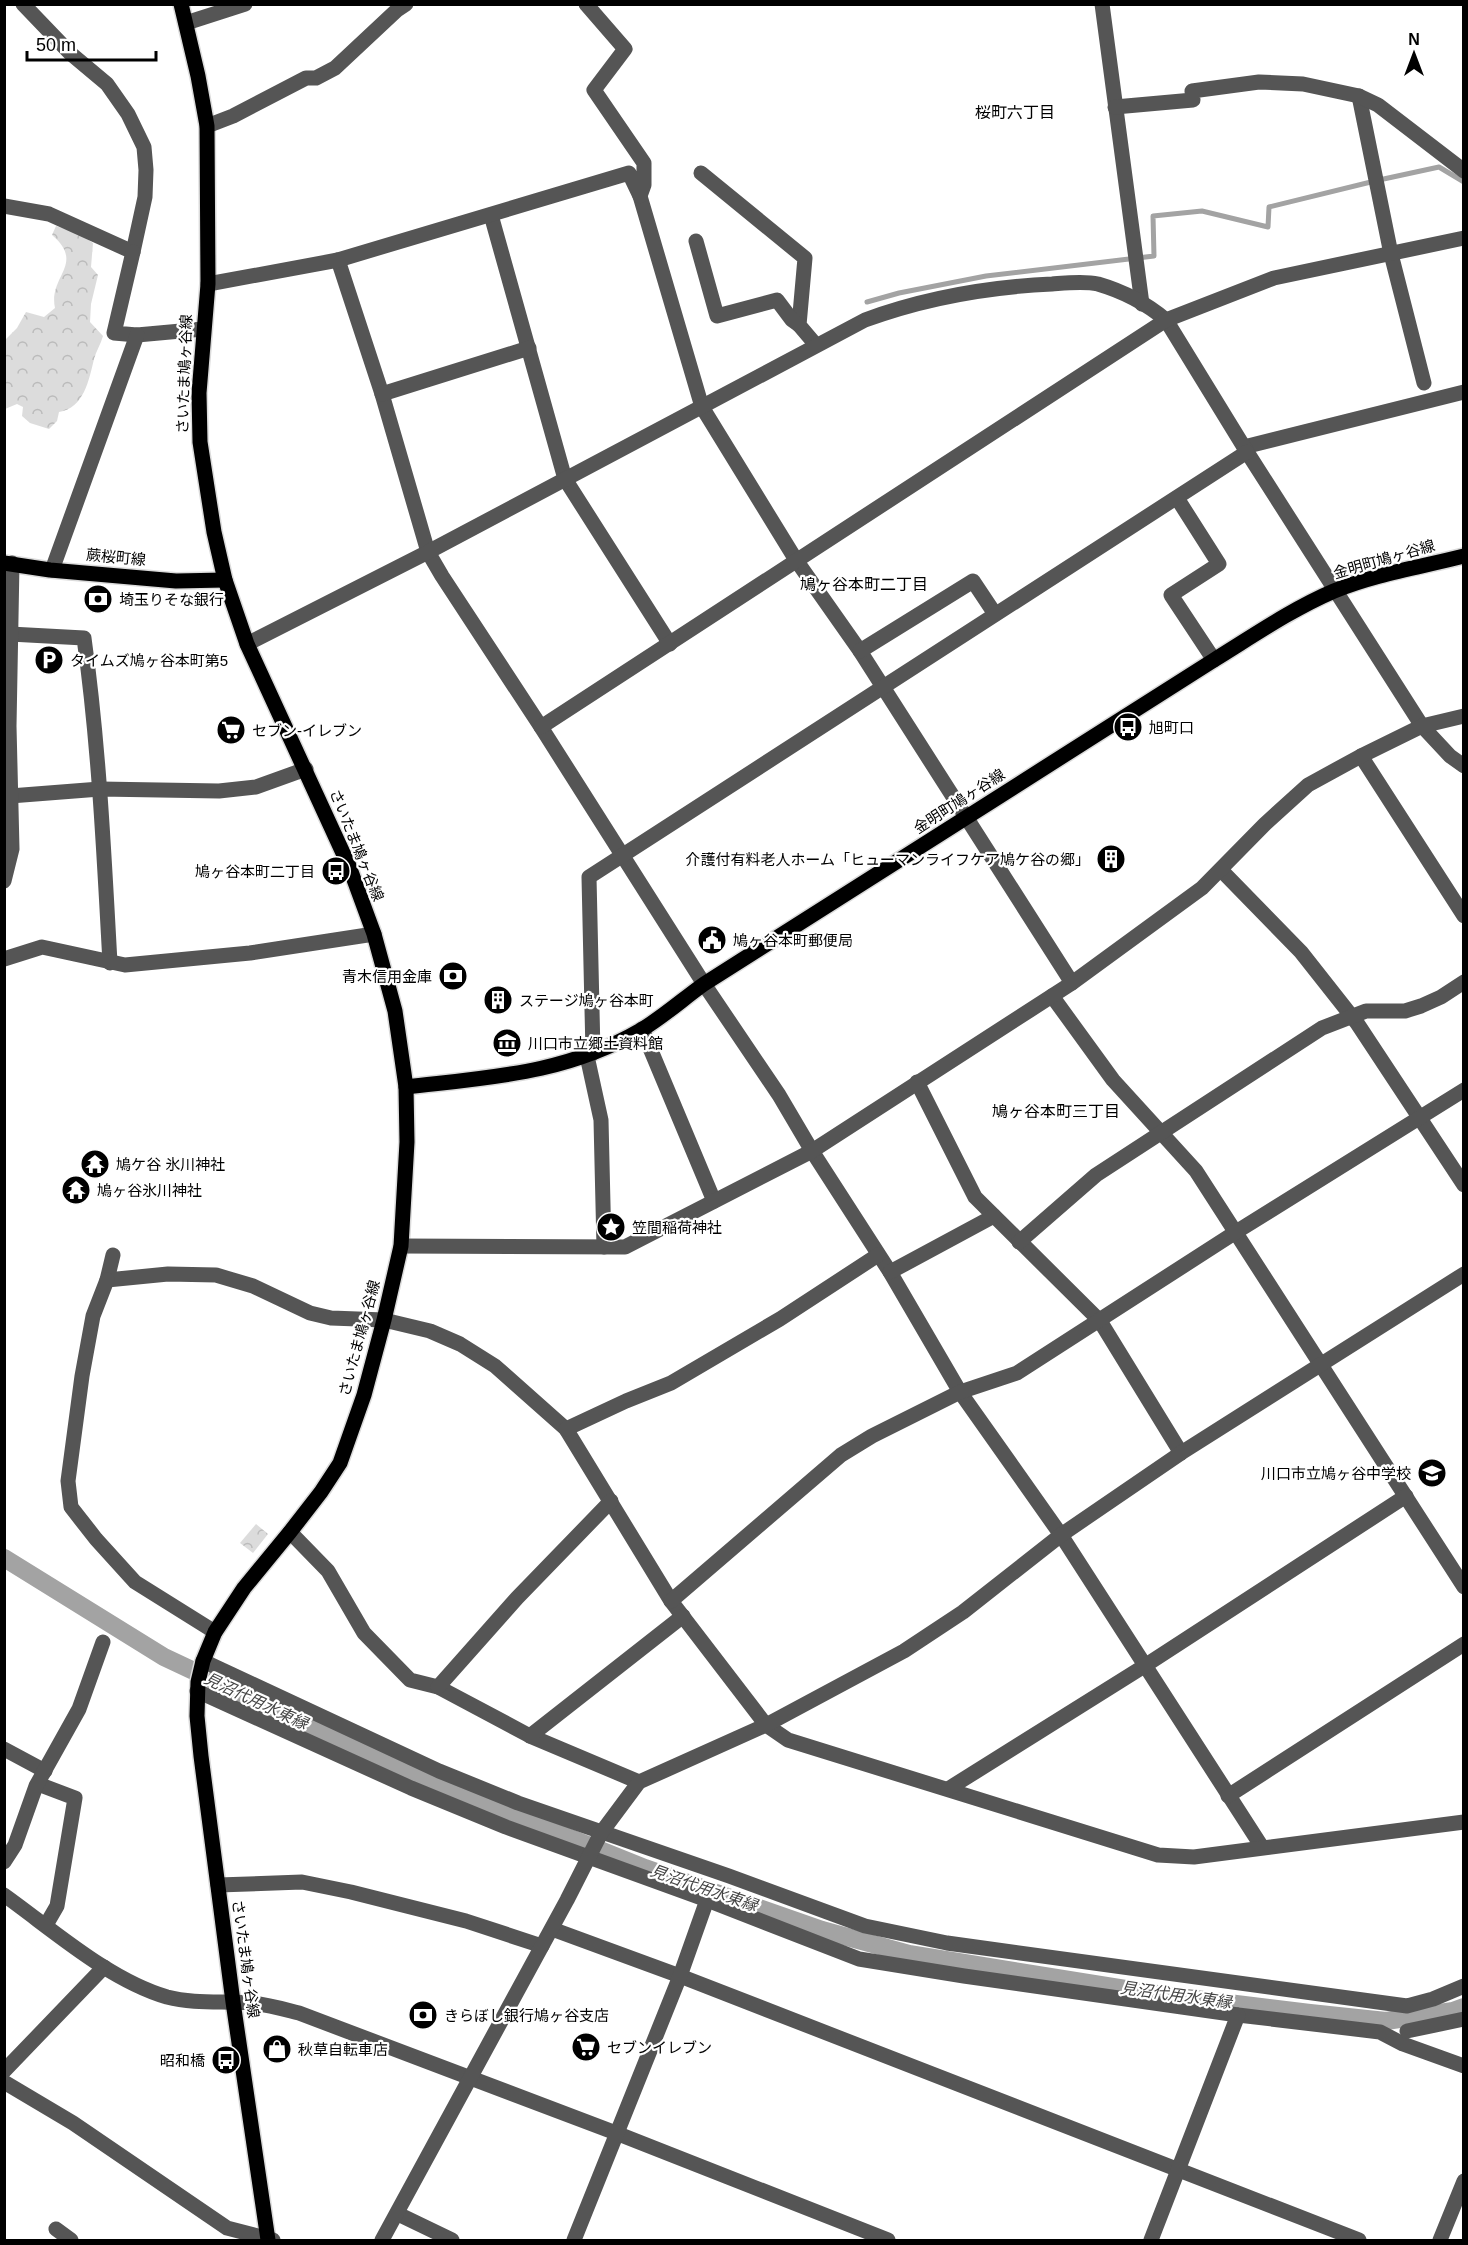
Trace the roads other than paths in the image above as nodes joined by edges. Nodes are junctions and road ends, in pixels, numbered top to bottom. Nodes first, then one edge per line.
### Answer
1 (23, 4) edge
2 (181, 4) edge
3 (245, 4) edge
4 (586, 4) edge
5 (1102, 4) edge
6 (399, 6) edge
7 (186, 23) junction
8 (1359, 96) junction
9 (1115, 107) junction
10 (207, 126) junction
11 (1464, 171) edge
12 (701, 173) dead end
13 (640, 196) junction
14 (4, 206) edge
15 (491, 215) junction
16 (1464, 238) edge
17 (696, 241) dead end
18 (133, 252) junction
19 (1391, 254) junction
20 (338, 260) junction
21 (208, 284) junction
22 (1142, 304) junction
23 (1166, 320) junction
24 (799, 325) junction
25 (202, 329) junction
26 (137, 335) junction
27 (816, 345) junction
28 (529, 348) junction
29 (1424, 383) dead end
30 (1464, 392) edge
31 (382, 394) junction
32 (702, 407) junction
33 (1245, 449) junction
34 (565, 479) junction
35 (1177, 498) junction
36 (428, 552) junction
37 (1464, 556) edge
38 (796, 560) junction
39 (8, 563) edge
40 (52, 570) junction
41 (225, 580) junction
42 (1336, 591) junction
43 (995, 614) junction
44 (10, 634) junction
45 (247, 644) junction
46 (670, 644) junction
47 (860, 651) junction
48 (1214, 660) junction
49 (881, 686) junction
50 (1464, 716) edge
51 (1422, 726) junction
52 (541, 728) junction
53 (1361, 756) junction
54 (1464, 766) edge
55 (306, 769) junction
56 (100, 789) junction
57 (10, 796) junction
58 (966, 818) junction
59 (622, 854) junction
60 (1221, 870) junction
61 (4, 881) edge
62 (1464, 916) edge
63 (374, 934) junction
64 (4, 959) edge
65 (110, 963) junction
66 (1464, 982) edge
67 (1072, 983) junction
68 (704, 984) junction
69 (1052, 996) junction
70 (1352, 1016) junction
71 (642, 1029) junction
72 (590, 1055) junction
73 (917, 1082) junction
74 (406, 1087) junction
75 (1464, 1090) edge
76 (1420, 1117) junction
77 (1161, 1132) junction
78 (812, 1151) junction
79 (1464, 1185) edge
80 (714, 1201) junction
81 (994, 1216) junction
82 (1236, 1232) junction
83 (1019, 1242) junction
84 (400, 1246) junction
85 (604, 1247) junction
86 (113, 1255) dead end
87 (878, 1255) junction
88 (890, 1272) junction
89 (1464, 1274) edge
90 (107, 1280) junction
91 (384, 1320) junction
92 (1100, 1322) junction
93 (1323, 1365) junction
94 (960, 1392) junction
95 (566, 1429) junction
96 (1181, 1453) junction
97 (1406, 1496) junction
98 (611, 1501) junction
99 (291, 1532) junction
100 (1061, 1535) junction
101 (1464, 1587) edge
102 (671, 1600) junction
103 (683, 1616) junction
104 (215, 1632) junction
105 (104, 1642) dead end
106 (1464, 1644) edge
107 (202, 1664) junction
108 (1146, 1665) junction
109 (197, 1686) junction
110 (438, 1687) junction
111 (766, 1725) junction
112 (530, 1736) junction
113 (4, 1749) edge
114 (41, 1778) junction
115 (639, 1782) junction
116 (948, 1789) junction
117 (1228, 1796) junction
118 (1464, 1822) edge
119 (601, 1833) junction
120 (1262, 1847) junction
121 (589, 1857) junction
122 (4, 1862) edge
123 (218, 1885) junction
124 (4, 1895) edge
125 (707, 1900) junction
126 (46, 1925) junction
127 (552, 1929) junction
128 (542, 1946) junction
129 (104, 1966) junction
130 (680, 1976) junction
131 (1464, 1986) edge
132 (234, 2002) junction
133 (1407, 2006) junction
134 (1239, 2014) junction
135 (1464, 2019) edge
136 (1405, 2037) junction
137 (1464, 2066) edge
138 (4, 2072) edge
139 (471, 2078) junction
140 (4, 2082) edge
141 (616, 2133) junction
142 (1178, 2170) junction
143 (1464, 2181) edge
144 (398, 2214) junction
145 (56, 2229) dead end
146 (270, 2240) edge
147 (71, 2241) edge
148 (382, 2241) edge
149 (452, 2241) edge
150 (574, 2241) edge
151 (888, 2241) edge
152 (1151, 2241) edge
153 (1359, 2241) edge
154 (1440, 2241) edge

1 - 18 street
2 - 7 main road, さいたま鳩ヶ谷線
3 - 7 street
4 - 13 street
5 - 9 street
6 - 10 street
7 - 10 main road, さいたま鳩ヶ谷線
8 - 9 street
8 - 11 street
8 - 19 street
9 - 22 street
10 - 21 main road, さいたま鳩ヶ谷線
12 - 24 street
13 - 15 street
13 - 32 street
14 - 18 street
15 - 20 street
15 - 28 street
16 - 19 street
17 - 24 street
18 - 26 street
19 - 23 street
19 - 29 street
20 - 21 street
20 - 31 street
21 - 25 main road, さいたま鳩ヶ谷線
22 - 23 street
22 - 27 street
23 - 33 street
23 - 38 street
24 - 27 street
25 - 26 street
25 - 41 main road, さいたま鳩ヶ谷線
26 - 40 street
27 - 32 street
28 - 31 street
28 - 34 street
30 - 33 street
31 - 36 street
32 - 34 street
32 - 38 street
33 - 35 street
33 - 42 street
34 - 36 street
34 - 46 street
35 - 43 street
35 - 48 street
36 - 45 street
36 - 52 street
37 - 42 main road, 金明町鳩ヶ谷線
38 - 46 street
38 - 47 street
39 - 40 main road, 蕨桜町線
39 - 44 street
40 - 41 main road, 蕨桜町線
41 - 45 main road, さいたま鳩ヶ谷線
42 - 48 main road, 金明町鳩ヶ谷線
42 - 51 street
43 - 47 street
43 - 49 street
44 - 56 street
44 - 57 street
45 - 55 main road, さいたま鳩ヶ谷線
46 - 52 street
47 - 49 street
48 - 58 main road, 金明町鳩ヶ谷線
49 - 58 street
49 - 59 street
50 - 51 street
51 - 53 street
51 - 54 street
52 - 59 street
53 - 60 street
53 - 62 street
55 - 56 street
55 - 63 main road, さいたま鳩ヶ谷線
56 - 57 street
56 - 65 street
57 - 61 street
58 - 67 street
58 - 68 main road, 金明町鳩ヶ谷線
59 - 68 street
59 - 72 street
60 - 67 street
60 - 70 street
63 - 65 street
63 - 74 main road, さいたま鳩ヶ谷線
64 - 65 street
66 - 70 street
67 - 69 street
68 - 71 main road, 金明町鳩ヶ谷線
68 - 78 street
69 - 73 street
69 - 77 street
70 - 76 street
70 - 77 street
71 - 72 main road, 金明町鳩ヶ谷線
71 - 80 street
72 - 74 main road, 金明町鳩ヶ谷線
72 - 85 street
73 - 78 street
73 - 81 street
74 - 84 main road, さいたま鳩ヶ谷線
75 - 76 street
76 - 79 street
76 - 82 street
77 - 82 street
77 - 83 street
78 - 80 street
78 - 87 street
80 - 85 street
81 - 83 street
81 - 88 street
82 - 92 street
82 - 93 street
83 - 92 street
84 - 85 street
84 - 91 main road, さいたま鳩ヶ谷線
86 - 90 street
87 - 88 street
87 - 95 street
88 - 94 street
89 - 93 street
90 - 91 street
90 - 104 street
91 - 95 street
91 - 99 main road, さいたま鳩ヶ谷線
92 - 94 street
92 - 96 street
93 - 96 street
93 - 97 street
94 - 100 street
94 - 102 street
95 - 98 street
96 - 100 street
97 - 101 street
97 - 108 street
98 - 102 street
98 - 110 street
99 - 104 main road, さいたま鳩ヶ谷線
99 - 110 street
100 - 108 street
100 - 111 street
102 - 103 street
103 - 111 street
103 - 112 street
104 - 107 main road, さいたま鳩ヶ谷線
105 - 114 street
106 - 117 street
107 - 109 main road, さいたま鳩ヶ谷線
107 - 119 street
108 - 116 street
108 - 117 street
109 - 121 street
109 - 123 main road, さいたま鳩ヶ谷線
110 - 112 street
111 - 115 street
111 - 116 street
112 - 115 street
113 - 114 street
114 - 122 street
114 - 126 street
115 - 119 street
116 - 120 street
117 - 120 street
118 - 120 street
119 - 121 street
119 - 133 street
121 - 125 street
121 - 127 street
123 - 128 street
123 - 132 main road, さいたま鳩ヶ谷線
124 - 126 street
125 - 130 street
125 - 134 street
126 - 129 street
127 - 128 street
127 - 130 street
128 - 139 street
129 - 132 street
129 - 138 street
130 - 141 street
130 - 142 street
131 - 133 street
132 - 139 street
132 - 146 main road, さいたま鳩ヶ谷線
133 - 136 street
134 - 136 street
134 - 142 street
135 - 136 street
136 - 137 street
139 - 141 street
139 - 144 street
140 - 146 street
141 - 150 street
141 - 151 street
142 - 152 street
142 - 153 street
143 - 154 street
144 - 148 street
144 - 149 street
145 - 147 street

